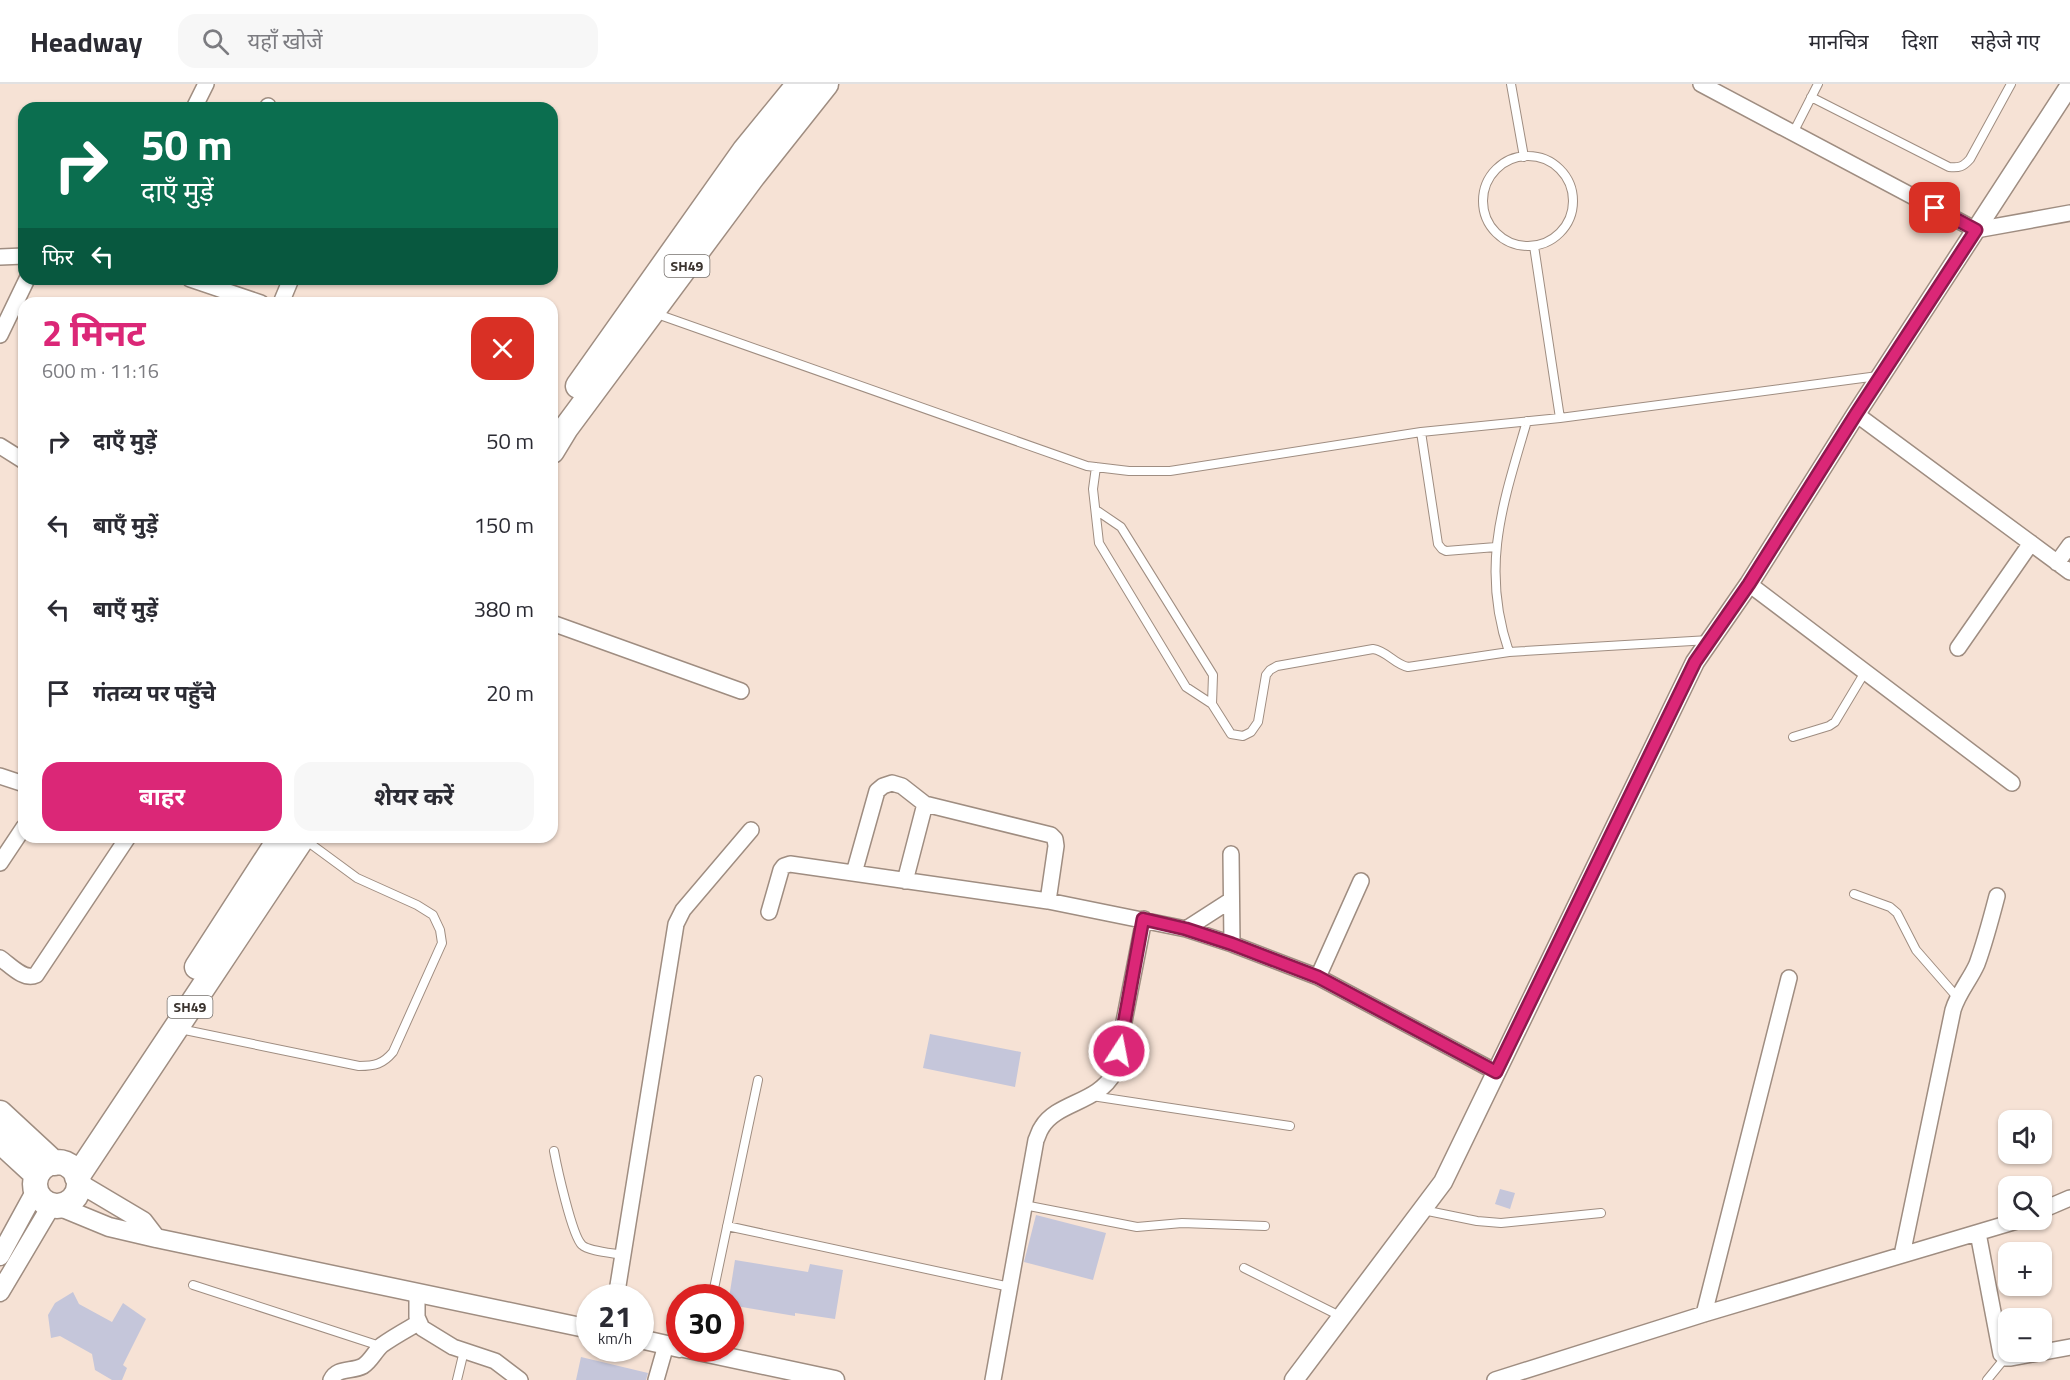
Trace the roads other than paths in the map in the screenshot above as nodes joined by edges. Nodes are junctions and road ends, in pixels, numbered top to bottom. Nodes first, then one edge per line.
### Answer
1 (206, 84) edge
2 (799, 84) edge
3 (826, 84) edge
4 (1511, 84) edge
5 (1701, 84) edge
6 (1818, 84) edge
7 (2011, 84) edge
8 (2070, 85) edge
9 (1811, 98) junction
10 (197, 102) edge
11 (1793, 133) junction
12 (1524, 157) junction
13 (2070, 213) edge
14 (1976, 230) junction
15 (1534, 246) junction
16 (18, 256) edge
17 (0, 257) edge
18 (209, 285) edge
19 (244, 297) edge
20 (18, 298) edge
21 (652, 312) junction
22 (0, 335) edge
23 (1881, 375) junction
24 (558, 414) edge
25 (1856, 414) junction
26 (1560, 418) junction
27 (1527, 421) junction
28 (1421, 432) junction
29 (558, 441) edge
30 (0, 446) edge
31 (18, 457) edge
32 (1096, 467) junction
33 (1096, 510) junction
34 (2031, 543) junction
35 (2070, 545) edge
36 (1496, 547) junction
37 (2057, 562) junction
38 (2070, 572) edge
39 (1749, 584) junction
40 (558, 624) edge
41 (1711, 640) junction
42 (1958, 648) dead end
43 (1509, 652) junction
44 (1865, 672) junction
45 (741, 691) dead end
46 (1212, 704) junction
47 (1793, 737) dead end
48 (0, 776) edge
49 (18, 782) edge
50 (2012, 783) dead end
51 (925, 804) junction
52 (751, 831) dead end
53 (18, 836) edge
54 (124, 843) edge
55 (292, 843) edge
56 (292, 843) edge
57 (305, 843) edge
58 (1231, 854) dead end
59 (0, 863) edge
60 (854, 873) junction
61 (905, 881) junction
62 (1361, 882) dead end
63 (1854, 894) dead end
64 (1997, 896) dead end
65 (1231, 900) junction
66 (1048, 901) junction
67 (768, 912) dead end
68 (1143, 919) junction
69 (1186, 929) junction
70 (1232, 944) junction
71 (0, 958) edge
72 (1318, 977) junction
73 (1789, 978) dead end
74 (1957, 997) junction
75 (176, 1028) junction
76 (1496, 1072) junction
77 (758, 1080) dead end
78 (1090, 1096) junction
79 (0, 1113) edge
80 (1290, 1126) dead end
81 (0, 1141) edge
82 (554, 1151) dead end
83 (57, 1183) junction
84 (2070, 1198) edge
85 (1024, 1205) junction
86 (2052, 1206) edge
87 (1423, 1210) junction
88 (1601, 1213) dead end
89 (727, 1226) junction
90 (1265, 1226) dead end
91 (1998, 1227) edge
92 (1978, 1233) junction
93 (156, 1238) junction
94 (622, 1255) junction
95 (1902, 1255) junction
96 (0, 1256) edge
97 (1244, 1268) dead end
98 (618, 1284) edge
99 (715, 1284) edge
100 (194, 1285) dead end
101 (1010, 1287) junction
102 (0, 1292) edge
103 (417, 1293) junction
104 (1704, 1314) junction
105 (1342, 1317) junction
106 (418, 1323) junction
107 (576, 1326) edge
108 (1998, 1338) edge
109 (380, 1346) junction
110 (2070, 1347) edge
111 (2052, 1350) edge
112 (464, 1351) junction
113 (666, 1360) edge
114 (744, 1360) edge
115 (2002, 1362) edge
116 (331, 1380) edge
117 (457, 1380) edge
118 (520, 1380) edge
119 (656, 1380) edge
120 (835, 1380) edge
121 (993, 1380) edge
122 (1294, 1380) edge
123 (1495, 1380) edge
124 (1987, 1380) edge

1 - 10 street
2 - 24 main road, SH49
3 - 21 main road, SH49
4 - 12 lane
5 - 11 street
6 - 9 lane
7 - 9 lane
8 - 14 street
9 - 11 lane
11 - 14 street
12 - 15 lane
12 - 15 lane
13 - 14 street
14 - 23 street
15 - 26 lane
16 - 17 street
18 - 19 street
20 - 22 street
21 - 29 main road, SH49
21 - 32 lane
23 - 25 street
23 - 26 lane
25 - 34 street
25 - 39 street
26 - 27 lane
27 - 28 lane
27 - 36 lane
28 - 32 lane
28 - 36 lane
30 - 31 street
32 - 33 lane
33 - 46 lane
33 - 46 lane
34 - 37 street
34 - 42 street
35 - 37 street
36 - 43 lane
37 - 38 street
39 - 41 street
39 - 44 street
40 - 45 street
41 - 43 lane
41 - 76 street
43 - 46 lane
44 - 47 lane
44 - 50 street
48 - 49 street
51 - 60 street
51 - 61 street
51 - 66 street
52 - 94 street
53 - 59 street
54 - 71 street
55 - 75 main road, SH49
56 - 83 main road, SH49
57 - 75 lane
58 - 65 street
60 - 61 street
60 - 67 street
61 - 66 street
62 - 72 street
63 - 74 lane
64 - 74 street
65 - 69 street
65 - 70 street
66 - 68 street
68 - 69 street
68 - 78 street
69 - 70 street
70 - 72 street
72 - 76 street
73 - 104 street
74 - 95 street
75 - 83 main road, SH49
76 - 87 street
77 - 89 lane
78 - 80 lane
78 - 85 street
79 - 83 main road
81 - 83 main road
82 - 94 lane
83 - 93 street
83 - 93 street
83 - 96 street
83 - 102 street
84 - 86 street
85 - 90 lane
85 - 101 street
87 - 88 lane
87 - 105 street
89 - 99 lane
89 - 101 lane
91 - 92 street
92 - 95 street
92 - 108 street
93 - 103 street
94 - 98 street
95 - 104 street
97 - 105 lane
100 - 109 lane
101 - 121 street
103 - 106 street
103 - 107 street
104 - 123 street
105 - 122 street
106 - 109 street
106 - 112 street
109 - 116 street
110 - 111 street
112 - 117 lane
112 - 118 street
113 - 119 street
114 - 120 street
115 - 124 lane

